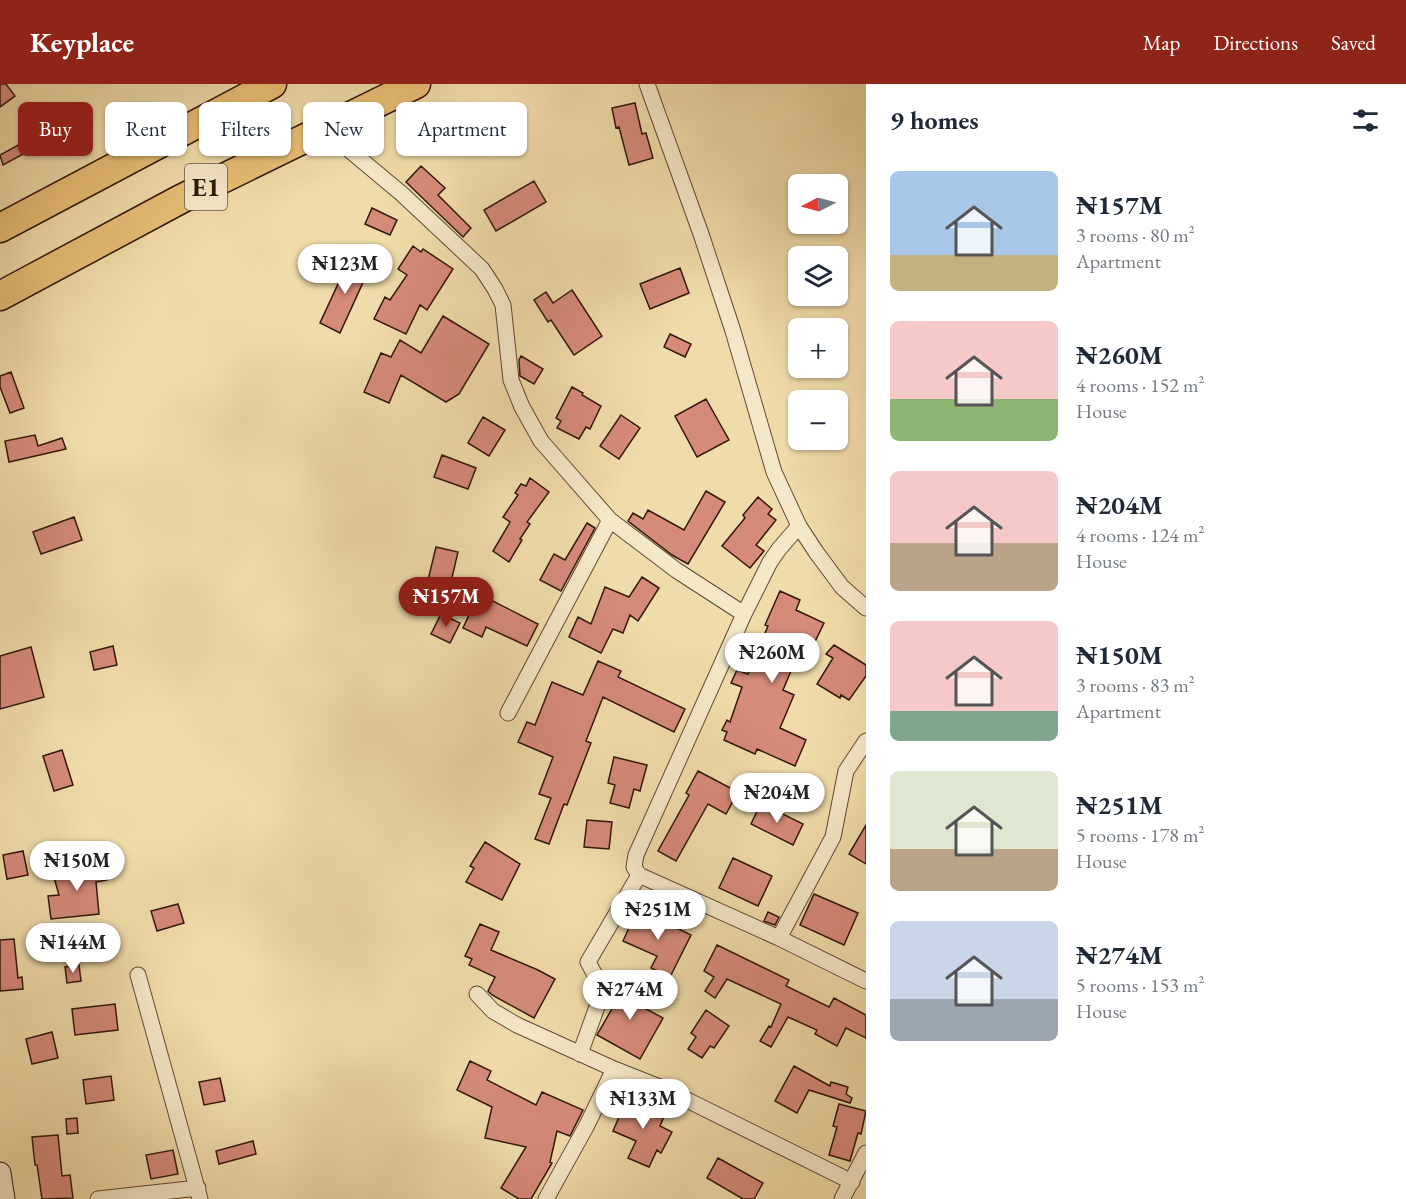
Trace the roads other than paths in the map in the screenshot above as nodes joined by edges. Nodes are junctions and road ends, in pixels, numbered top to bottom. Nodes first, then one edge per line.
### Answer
1 (272, 84) edge
2 (416, 84) edge
3 (647, 84) edge
4 (378, 102) edge
5 (303, 138) edge
6 (357, 156) edge
7 (0, 228) edge
8 (0, 296) edge
9 (610, 520) junction
10 (799, 526) junction
11 (866, 608) edge
12 (744, 614) junction
13 (508, 713) dead end
14 (866, 741) edge
15 (639, 875) junction
16 (779, 938) junction
17 (138, 975) dead end
18 (866, 981) edge
19 (477, 994) dead end
20 (580, 1054) junction
21 (614, 1069) junction
22 (866, 1153) edge
23 (0, 1173) edge
24 (852, 1182) junction
25 (199, 1194) edge
26 (4, 1199) edge
27 (98, 1199) edge
28 (546, 1199) edge
29 (842, 1199) edge

1 - 7 highway, E1
2 - 4 highway, E1
3 - 10 street
5 - 8 highway, E1
6 - 9 street
9 - 12 street
9 - 13 street
10 - 11 street
10 - 12 street
12 - 15 street
14 - 16 street
15 - 16 street
15 - 20 street
16 - 18 street
17 - 25 street
19 - 20 street
20 - 21 street
21 - 24 street
21 - 28 street
22 - 24 street
23 - 26 main road
24 - 29 street
25 - 27 street

